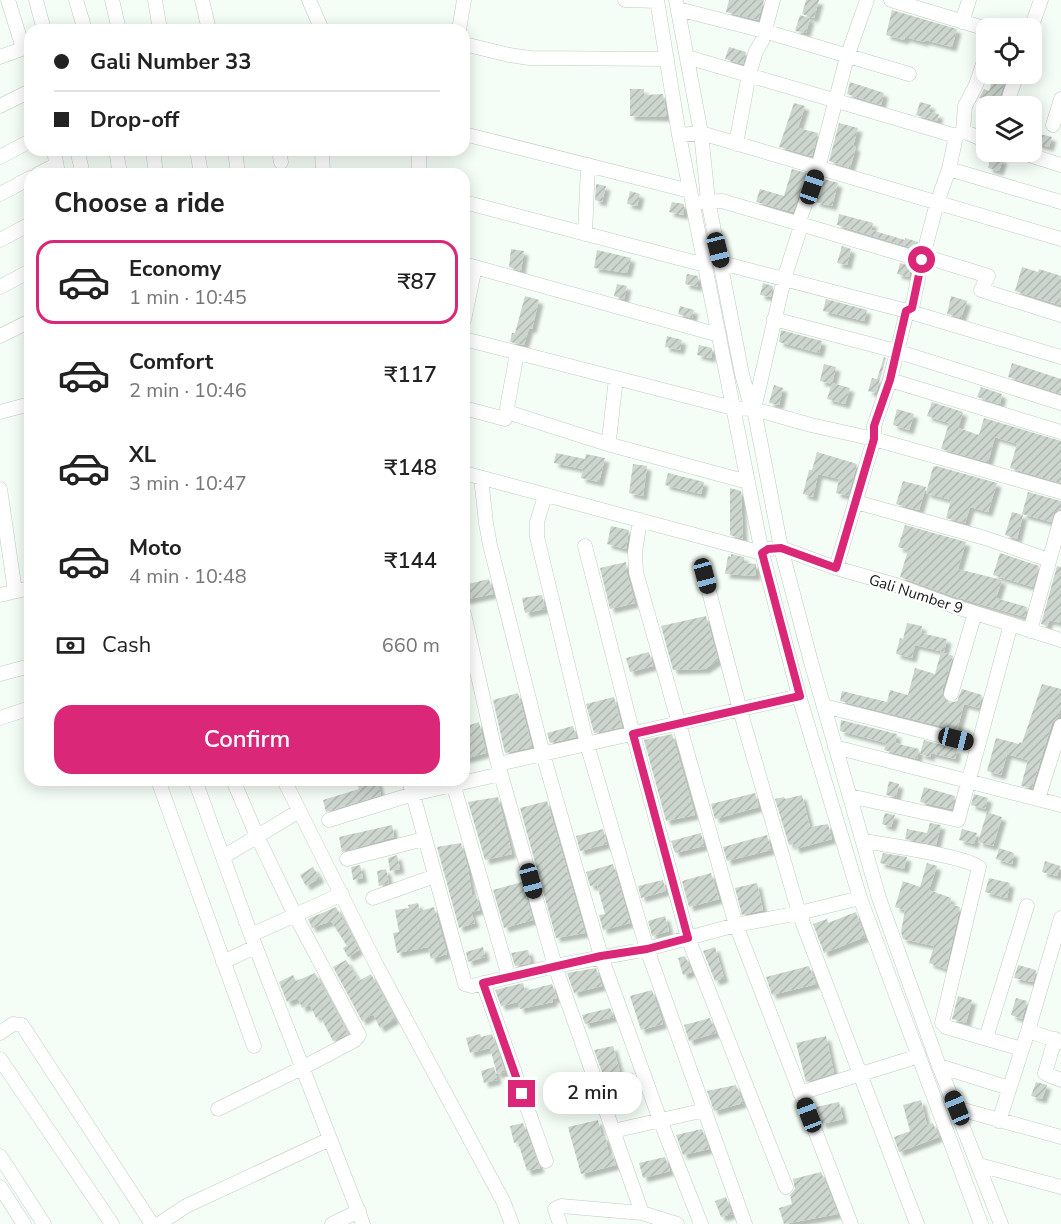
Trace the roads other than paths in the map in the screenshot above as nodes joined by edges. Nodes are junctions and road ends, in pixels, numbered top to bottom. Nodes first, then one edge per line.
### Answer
1 (8, 0) edge
2 (36, 0) edge
3 (76, 0) edge
4 (112, 0) edge
5 (155, 0) edge
6 (202, 0) edge
7 (309, 0) edge
8 (464, 0) edge
9 (625, 0) edge
10 (657, 0) edge
11 (773, 0) edge
12 (867, 0) edge
13 (891, 0) edge
14 (969, 0) edge
15 (1041, 0) edge
16 (677, 5) edge
17 (1035, 18) edge
18 (962, 22) junction
19 (42, 24) edge
20 (83, 24) edge
21 (118, 24) edge
22 (159, 24) edge
23 (208, 24) edge
24 (319, 24) edge
25 (460, 24) edge
26 (976, 26) edge
27 (764, 31) junction
28 (24, 42) edge
29 (470, 46) edge
30 (24, 48) edge
31 (0, 57) edge
32 (687, 57) junction
33 (847, 57) junction
34 (667, 59) junction
35 (749, 74) junction
36 (909, 74) dead end
37 (976, 84) edge
38 (24, 94) edge
39 (1061, 99) edge
40 (835, 100) junction
41 (0, 106) edge
42 (1053, 125) dead end
43 (690, 134) junction
44 (960, 134) junction
45 (470, 136) edge
46 (976, 138) edge
47 (24, 144) edge
48 (736, 144) junction
49 (0, 157) edge
50 (1042, 159) edge
51 (588, 165) junction
52 (1061, 165) edge
53 (818, 168) junction
54 (949, 169) junction
55 (24, 181) edge
56 (0, 194) edge
57 (699, 199) junction
58 (1061, 202) edge
59 (937, 203) junction
60 (470, 204) edge
61 (798, 224) junction
62 (24, 227) edge
63 (585, 234) junction
64 (1061, 239) edge
65 (0, 240) edge
66 (922, 260) junction
67 (722, 263) junction
68 (705, 265) junction
69 (470, 266) edge
70 (24, 274) edge
71 (784, 279) junction
72 (0, 286) edge
73 (723, 309) junction
74 (906, 311) junction
75 (1061, 315) edge
76 (774, 319) junction
77 (24, 324) edge
78 (0, 336) edge
79 (727, 338) junction
80 (470, 341) edge
81 (896, 351) junction
82 (517, 353) junction
83 (1061, 357) edge
84 (616, 378) junction
85 (890, 380) junction
86 (1061, 403) edge
87 (24, 406) edge
88 (733, 408) junction
89 (754, 409) junction
90 (470, 410) edge
91 (0, 412) edge
92 (507, 412) junction
93 (1061, 432) edge
94 (874, 439) junction
95 (611, 445) junction
96 (470, 475) edge
97 (482, 478) junction
98 (748, 482) junction
99 (0, 489) edge
100 (1061, 492) edge
101 (545, 496) junction
102 (856, 501) junction
103 (1061, 518) edge
104 (640, 520) junction
105 (585, 546) dead end
106 (771, 550) junction
107 (1049, 560) junction
108 (836, 568) junction
109 (705, 576) dead end
110 (24, 589) edge
111 (15, 591) junction
112 (0, 595) edge
113 (975, 613) junction
114 (1011, 624) junction
115 (1030, 631) junction
116 (470, 640) edge
117 (1061, 640) edge
118 (24, 668) edge
119 (0, 674) edge
120 (951, 694) dead end
121 (800, 696) junction
122 (824, 706) junction
123 (24, 710) edge
124 (740, 710) junction
125 (0, 718) edge
126 (678, 724) junction
127 (1061, 726) edge
128 (633, 734) junction
129 (587, 744) junction
130 (978, 745) junction
131 (835, 747) junction
132 (543, 754) junction
133 (500, 769) junction
134 (470, 777) edge
135 (969, 780) junction
136 (160, 786) edge
137 (197, 786) edge
138 (236, 786) edge
139 (287, 786) edge
140 (410, 786) edge
141 (439, 786) edge
142 (453, 786) edge
143 (413, 794) junction
144 (850, 796) junction
145 (1038, 799) junction
146 (1061, 805) edge
147 (299, 811) junction
148 (329, 820) dead end
149 (257, 837) junction
150 (424, 839) junction
151 (864, 841) junction
152 (223, 857) junction
153 (347, 859) dead end
154 (435, 876) junction
155 (342, 894) junction
156 (372, 897) dead end
157 (860, 898) junction
158 (1027, 906) dead end
159 (799, 913) junction
160 (296, 915) junction
161 (1061, 918) edge
162 (736, 925) junction
163 (688, 938) junction
164 (253, 941) junction
165 (647, 949) junction
166 (601, 956) junction
167 (223, 962) junction
168 (555, 966) junction
169 (1046, 969) junction
170 (1061, 973) edge
171 (509, 977) junction
172 (483, 983) junction
173 (1028, 1031) junction
174 (0, 1033) edge
175 (986, 1038) junction
176 (1058, 1040) edge
177 (254, 1046) dead end
178 (1022, 1049) junction
179 (919, 1056) junction
180 (0, 1059) edge
181 (939, 1066) junction
182 (302, 1068) junction
183 (861, 1074) junction
184 (1061, 1080) edge
185 (1009, 1088) junction
186 (800, 1093) junction
187 (218, 1108) dead end
188 (957, 1108) junction
189 (705, 1110) junction
190 (660, 1120) junction
191 (999, 1120) junction
192 (613, 1131) junction
193 (1061, 1137) edge
194 (330, 1139) junction
195 (0, 1156) edge
196 (546, 1161) dead end
197 (979, 1165) junction
198 (0, 1187) edge
199 (786, 1187) dead end
200 (1061, 1187) edge
201 (642, 1213) junction
202 (361, 1218) edge
203 (624, 1218) edge
204 (24, 1224) edge
205 (44, 1224) edge
206 (112, 1224) edge
207 (152, 1224) edge
208 (159, 1224) edge
209 (332, 1224) edge
210 (512, 1224) edge
211 (560, 1224) edge
212 (677, 1224) edge
213 (701, 1224) edge
214 (745, 1224) edge
215 (851, 1224) edge
216 (917, 1224) edge
217 (981, 1224) edge
218 (1002, 1224) edge

1 - 28 street
2 - 19 street
3 - 20 street
4 - 21 street
5 - 22 street
6 - 23 street
7 - 24 street
8 - 25 street
9 - 10 street
10 - 34 street
11 - 27 street
12 - 33 street
13 - 18 street
14 - 18 street
15 - 17 street
16 - 27 street
16 - 32 street
18 - 26 street
27 - 33 street
27 - 35 street
29 - 34 street
30 - 31 street
32 - 35 street
32 - 43 street
33 - 36 street
33 - 40 street
34 - 43 street
35 - 40 street
35 - 48 street
37 - 44 street
38 - 41 street
39 - 42 street
40 - 44 street
40 - 53 street
43 - 48 street
43 - 57 street
43 - 57 street
44 - 46 street
44 - 54 street
45 - 51 street
47 - 49 street
48 - 53 street
50 - 52 street
51 - 57 street
51 - 63 street
53 - 59 street
53 - 61 street
54 - 58 street
54 - 59 street
55 - 56 street
57 - 61 street
57 - 67 street
57 - 68 street
59 - 64 street
59 - 66 street
60 - 63 street
61 - 66 street
61 - 71 street
62 - 65 street
63 - 68 street
66 - 74 street
66 - 75 street
67 - 71 street
67 - 73 street
68 - 73 street
69 - 79 street
70 - 72 street
71 - 74 street
71 - 76 street
73 - 79 street
74 - 81 street
74 - 83 street
76 - 81 street
76 - 89 street
77 - 78 street
79 - 88 street
79 - 89 street
80 - 82 street
81 - 85 street
81 - 86 street
82 - 84 street
82 - 92 street
84 - 88 street
84 - 95 street
85 - 93 street
85 - 94 street
87 - 91 street
88 - 89 street
88 - 98 street
89 - 94 street
89 - 106 street
90 - 92 street
92 - 95 street
94 - 100 street
94 - 102 street
95 - 98 street
96 - 97 street, Gali Number 9
97 - 101 street, Gali Number 9
97 - 132 street
98 - 106 street
99 - 111 street
101 - 104 street, Gali Number 9
101 - 129 street
102 - 107 street
102 - 108 street
103 - 107 street
104 - 106 street, Gali Number 9
104 - 126 street
105 - 128 street
106 - 108 street, Gali Number 9
106 - 121 street
106 - 122 street
107 - 115 street
108 - 113 street, Gali Number 9
109 - 124 street
110 - 111 street
111 - 112 street
113 - 114 street, Gali Number 9
113 - 120 street
114 - 115 street, Gali Number 9
114 - 130 street
115 - 117 street, Gali Number 9
116 - 133 street
118 - 119 street
121 - 124 street
121 - 157 street
122 - 130 street
122 - 131 street
123 - 125 street
124 - 126 street
124 - 159 street
126 - 128 street
126 - 162 street
127 - 145 street
128 - 129 street
128 - 163 street
129 - 132 street
129 - 165 street
130 - 135 street
131 - 135 street
131 - 144 street
132 - 133 street
132 - 166 street
133 - 134 street
133 - 168 street
135 - 144 street
135 - 145 street
136 - 167 street
137 - 152 street
138 - 149 street
139 - 147 street
140 - 143 street
141 - 143 street
142 - 171 street
143 - 148 street
143 - 150 street
144 - 151 street
145 - 146 street
147 - 149 street
147 - 155 street
149 - 152 street
149 - 160 street
150 - 153 street
150 - 154 street
151 - 175 street
151 - 181 street
152 - 164 street
154 - 156 street
154 - 172 street
155 - 160 street
155 - 210 street
157 - 159 street
157 - 179 street
158 - 175 street
159 - 162 street
159 - 183 street
160 - 164 street
160 - 182 street
161 - 169 street
162 - 163 street
162 - 186 street
163 - 165 street
163 - 199 street
164 - 167 street
164 - 182 street
165 - 166 street
165 - 189 street
166 - 168 street
166 - 190 street
167 - 177 street
168 - 171 street
168 - 192 street
169 - 170 street
169 - 173 street
171 - 172 street
172 - 196 street
173 - 176 street
173 - 178 street
174 - 207 street
175 - 178 street
176 - 184 street
178 - 185 street
179 - 183 street
179 - 217 street
180 - 206 street
181 - 185 street
181 - 188 street
182 - 187 street
182 - 194 street
183 - 186 street
183 - 216 street
185 - 191 street
186 - 215 street
188 - 191 street
188 - 197 street
189 - 190 street
189 - 214 street
190 - 192 street
190 - 213 street
191 - 193 street
192 - 201 street
194 - 202 street
194 - 208 street
195 - 205 street
197 - 200 street
197 - 218 street
198 - 204 street
201 - 203 street
201 - 212 street
202 - 209 street
203 - 211 street

